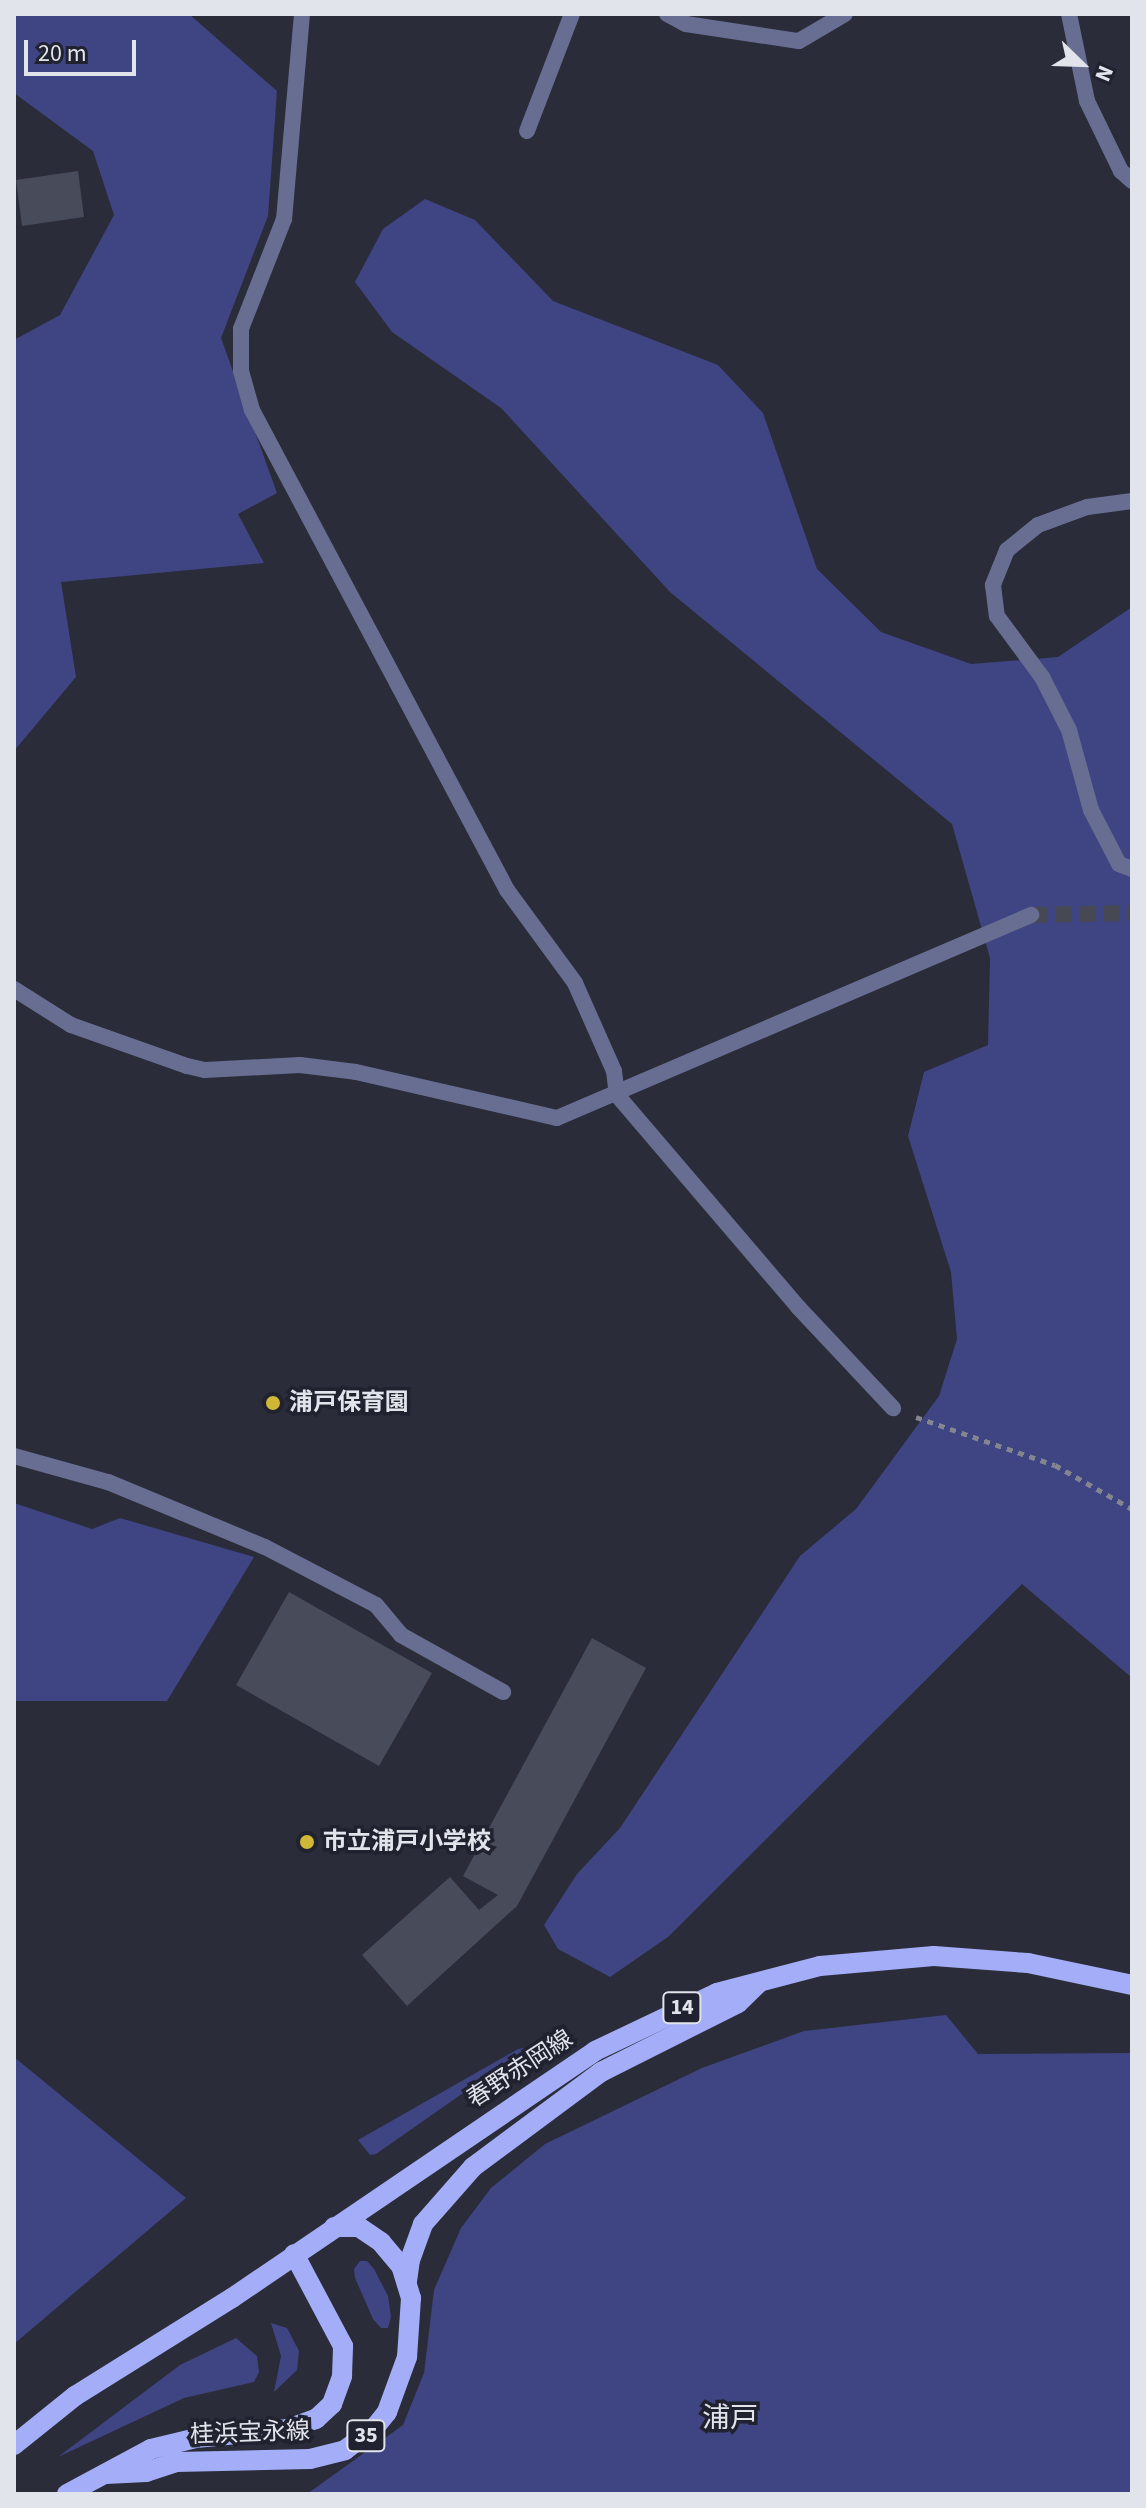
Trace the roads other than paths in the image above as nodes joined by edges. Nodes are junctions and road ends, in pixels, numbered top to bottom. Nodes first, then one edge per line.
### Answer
1 (302, 14) edge
2 (572, 14) edge
3 (667, 14) edge
4 (845, 14) edge
5 (1069, 14) edge
6 (527, 131) dead end
7 (1132, 181) edge
8 (1132, 501) edge
9 (1132, 869) edge
10 (1031, 915) tunnel mouth
11 (14, 989) edge
12 (617, 1095) junction
13 (893, 1408) road end
14 (14, 1456) edge
15 (503, 1692) dead end
16 (764, 1978) junction
17 (1132, 1985) edge
18 (334, 2227) junction
19 (294, 2254) junction
20 (407, 2282) junction
21 (14, 2445) edge
22 (106, 2474) junction
23 (67, 2494) edge

1 - 12 street
2 - 6 street
3 - 4 street
5 - 7 street
8 - 9 street
10 - 12 street
11 - 12 street
12 - 13 street
14 - 15 street
16 - 17 main road, 春野赤岡線 / 14
16 - 18 main road, 春野赤岡線 / 14
16 - 20 main road, 35
18 - 19 main road, 春野赤岡線 / 14
18 - 20 main road, 桂浜宝永線 / 35
19 - 21 main road, 春野赤岡線 / 14
19 - 22 main road, 桂浜宝永線 / 35
20 - 22 main road, 桂浜宝永線 / 35
22 - 23 main road, 桂浜宝永線 / 35

